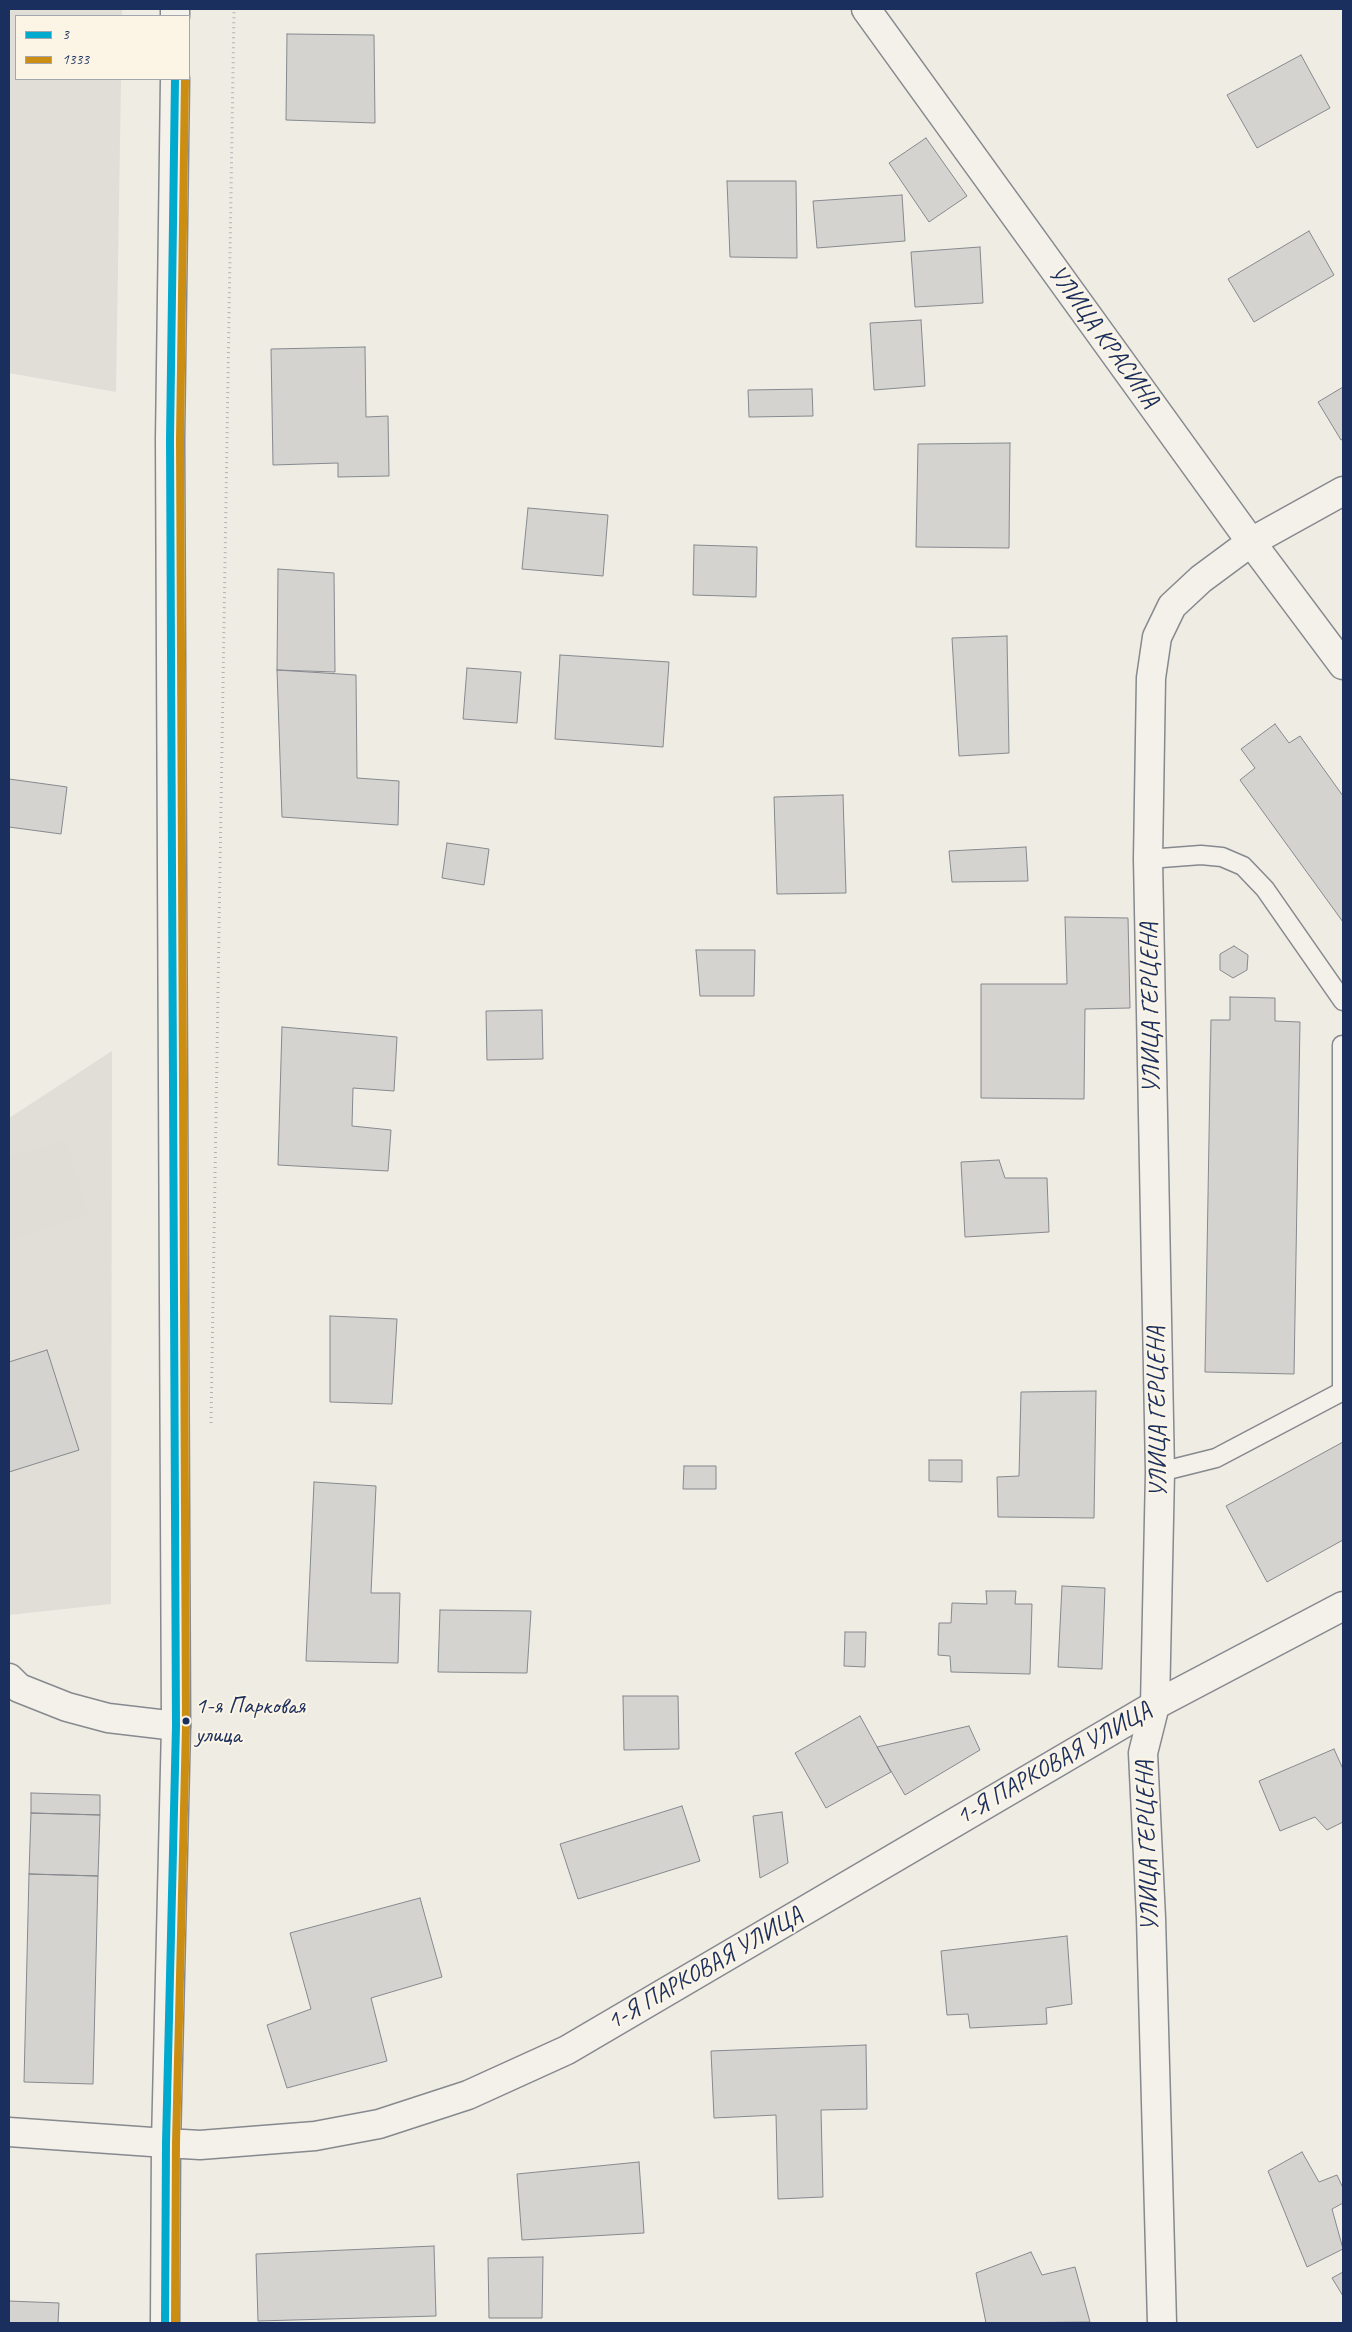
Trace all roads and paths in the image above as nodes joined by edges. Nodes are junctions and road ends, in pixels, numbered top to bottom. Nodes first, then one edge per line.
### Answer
1 (234, 9) edge
2 (866, 9) edge
3 (175, 80) edge
4 (1343, 491) edge
5 (1251, 542) junction
6 (1343, 664) edge
7 (1148, 859) junction
8 (1343, 1001) edge
9 (1342, 1045) dead end
10 (1342, 1391) edge
11 (211, 1430) dead end
12 (1160, 1472) junction
13 (1343, 1606) edge
14 (9, 1678) edge
15 (1155, 1705) junction
16 (176, 1726) junction
17 (9, 2132) edge
18 (166, 2143) junction
19 (165, 2323) edge
20 (1162, 2323) edge

1 - 11 path
2 - 5 street, УЛИЦА КРАСИНА
3 - 16 street
4 - 5 street, УЛИЦА ГЕРЦЕНА
5 - 6 street, УЛИЦА КРАСИНА
5 - 7 street, УЛИЦА ГЕРЦЕНА
7 - 8 lane
7 - 12 street, УЛИЦА ГЕРЦЕНА
9 - 10 lane
10 - 12 lane
12 - 15 street, УЛИЦА ГЕРЦЕНА
13 - 15 street, 1-Я ПАРКОВАЯ УЛИЦА
14 - 16 street
15 - 18 street, 1-Я ПАРКОВАЯ УЛИЦА
15 - 20 street, УЛИЦА ГЕРЦЕНА
16 - 18 street
17 - 18 street, 1-Я ПАРКОВАЯ УЛИЦА
18 - 19 street

